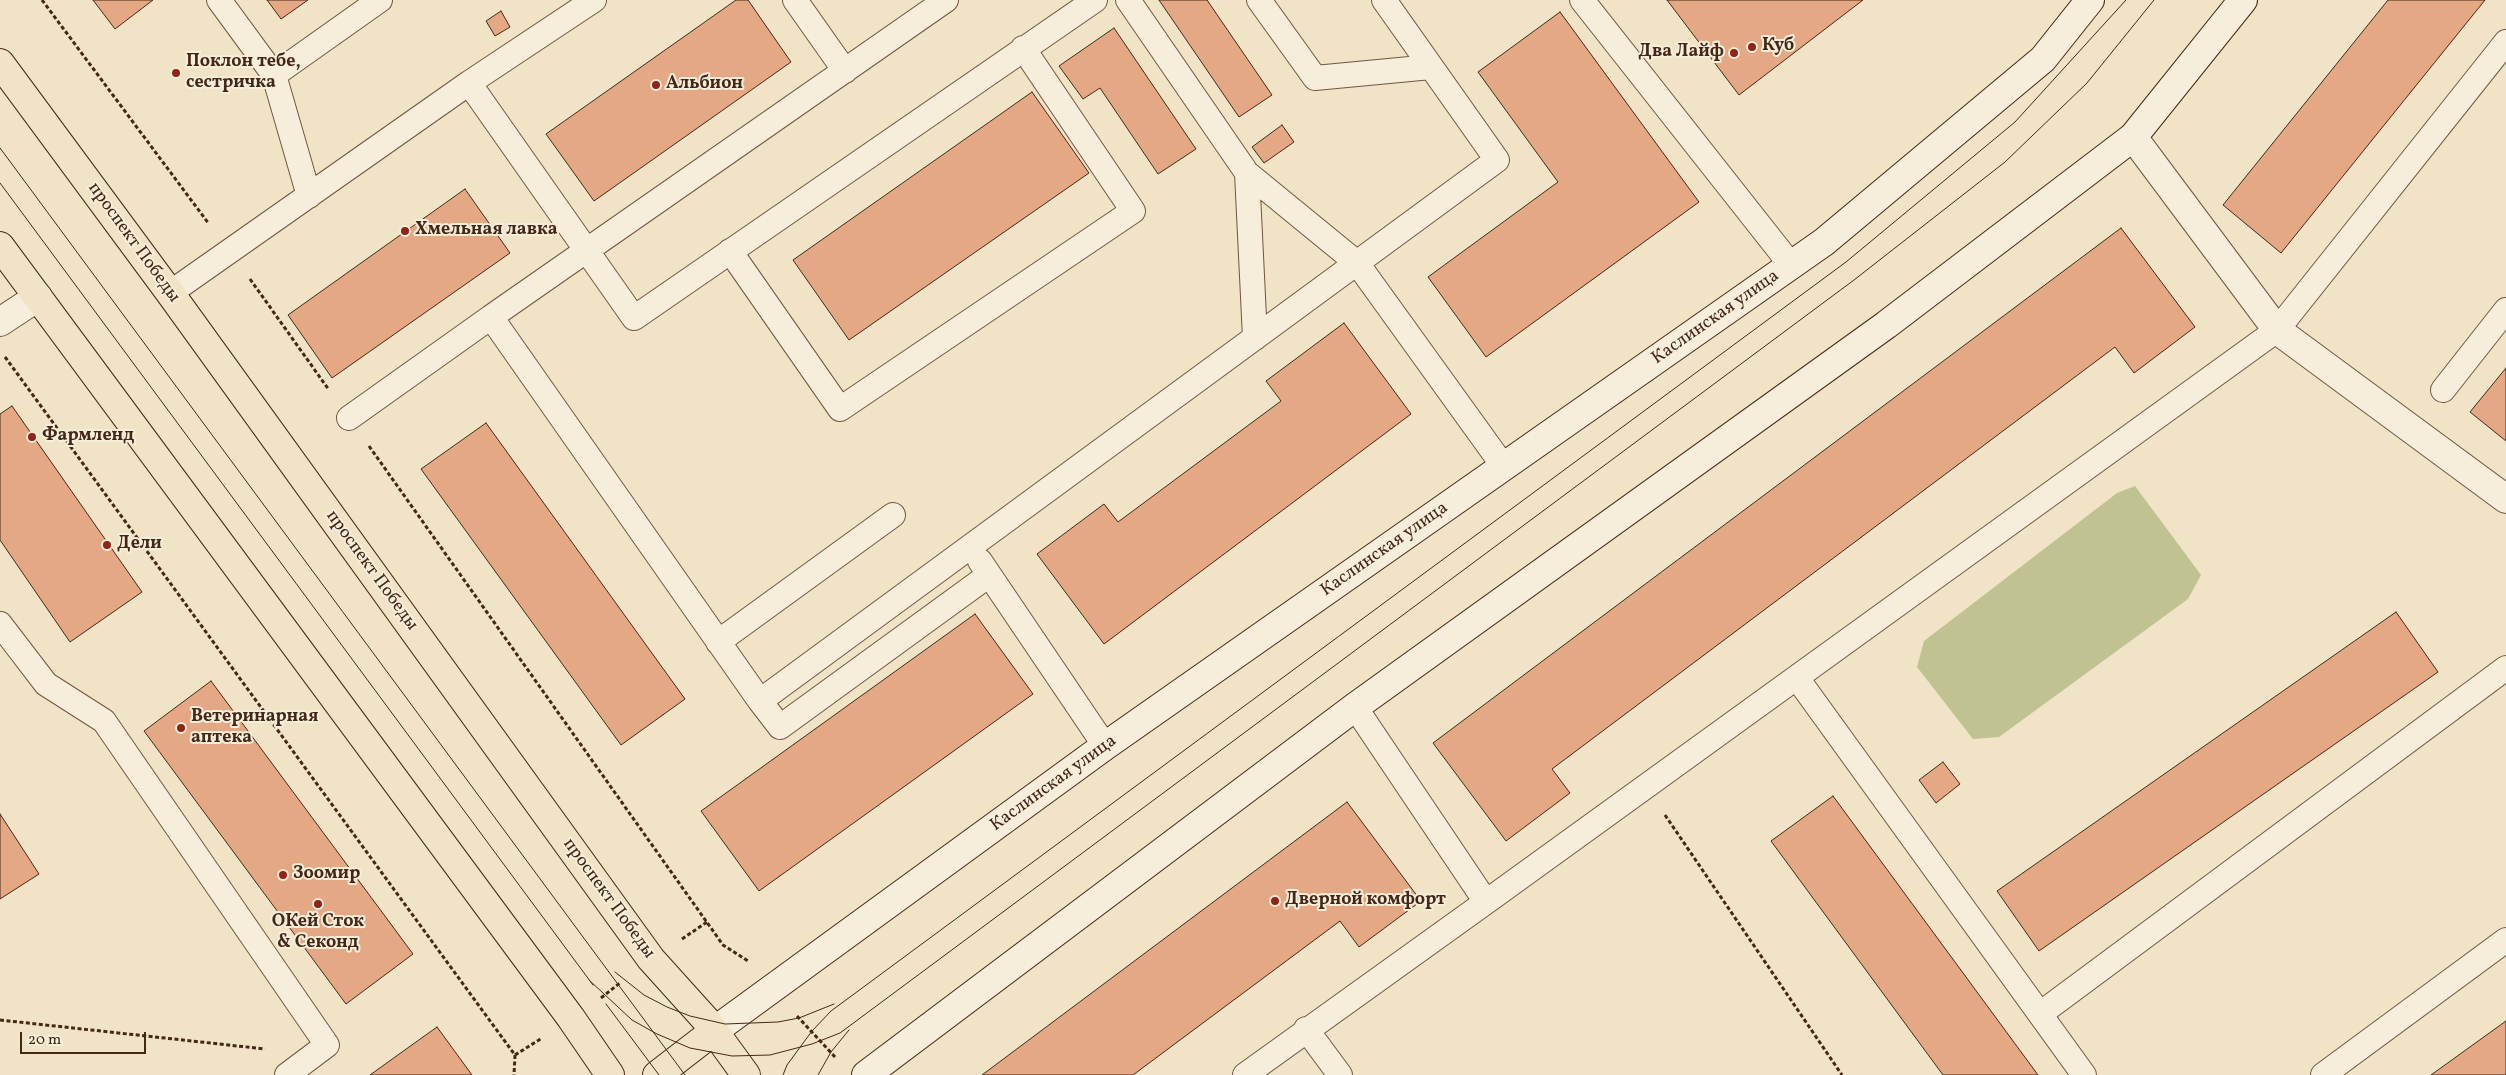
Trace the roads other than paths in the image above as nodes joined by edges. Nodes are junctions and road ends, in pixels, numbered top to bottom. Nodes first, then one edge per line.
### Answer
1 (219, 0) edge
2 (380, 0) edge
3 (594, 0) edge
4 (795, 0) edge
5 (946, 0) edge
6 (1095, 0) edge
7 (1128, 0) edge
8 (1259, 0) edge
9 (1384, 0) edge
10 (1582, 0) edge
11 (2090, 0) edge
12 (2243, 0) edge
13 (2506, 42) edge
14 (1023, 48) junction
15 (0, 63) edge
16 (1431, 67) junction
17 (845, 71) junction
18 (274, 76) junction
19 (468, 84) junction
20 (2132, 137) junction
21 (1247, 173) junction
22 (309, 196) junction
23 (0, 246) edge
24 (586, 250) junction
25 (730, 251) junction
26 (1357, 263) junction
27 (1791, 265) junction
28 (170, 294) junction
29 (38, 297) junction
30 (2506, 310) edge
31 (491, 317) junction
32 (0, 322) edge
33 (2277, 330) junction
34 (1255, 338) junction
35 (2443, 390) dead end
36 (349, 418) road end
37 (1504, 467) junction
38 (2506, 499) edge
39 (893, 515) dead end
40 (971, 547) junction
41 (989, 575) junction
42 (0, 624) edge
43 (718, 642) junction
44 (2506, 668) edge
45 (1797, 678) junction
46 (760, 701) junction
47 (1355, 706) junction
48 (1105, 746) junction
49 (1486, 902) junction
50 (2506, 940) edge
51 (2040, 1014) junction
52 (1306, 1029) junction
53 (714, 1031) junction
54 (287, 1075) edge
55 (610, 1075) edge
56 (657, 1075) edge
57 (746, 1075) edge
58 (866, 1075) edge
59 (1244, 1075) edge
60 (1340, 1075) edge
61 (2084, 1075) edge
62 (2323, 1075) edge

1 - 18 lane
2 - 18 lane
3 - 19 lane
4 - 17 lane
5 - 17 lane
6 - 14 lane
7 - 21 lane
8 - 16 lane
9 - 16 lane
10 - 27 lane
11 - 27 main road, Каслинская улица
12 - 20 main road
13 - 33 lane
14 - 25 lane
14 - 25 lane
15 - 28 main road, проспект Победы
16 - 26 lane
17 - 24 lane
18 - 22 lane
19 - 22 lane
19 - 24 lane
20 - 33 main road
20 - 47 main road
21 - 26 lane
21 - 34 lane
22 - 28 lane
23 - 29 main road
24 - 25 lane
24 - 31 lane
26 - 34 lane
26 - 37 lane
27 - 37 main road, Каслинская улица
28 - 53 main road, проспект Победы
29 - 32 main road
29 - 55 main road
30 - 35 lane
31 - 36 lane
31 - 43 lane
33 - 38 main road
33 - 45 lane
34 - 40 lane
37 - 48 main road, Каслинская улица
39 - 43 lane
40 - 41 lane
40 - 46 lane
41 - 46 lane
41 - 48 lane
42 - 54 lane
43 - 46 lane
44 - 51 lane
45 - 49 lane
45 - 51 lane
47 - 49 lane
47 - 58 main road
48 - 53 main road, Каслинская улица
49 - 52 lane
50 - 62 lane
51 - 61 lane
52 - 59 lane
52 - 60 lane
53 - 56 main road, Каслинская улица
53 - 57 main road, проспект Победы

